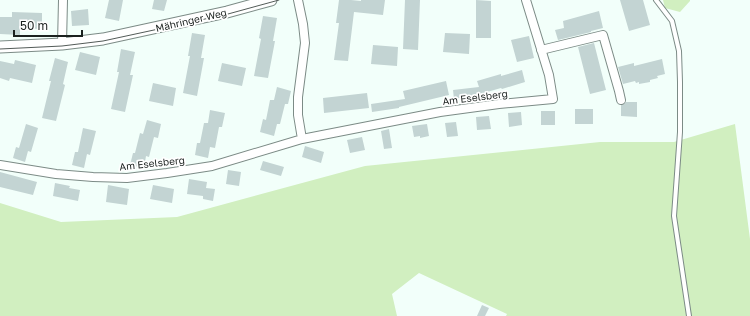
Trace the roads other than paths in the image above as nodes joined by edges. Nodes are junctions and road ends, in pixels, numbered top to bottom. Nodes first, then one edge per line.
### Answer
1 (63, 0) edge
2 (271, 0) edge
3 (298, 0) edge
4 (526, 0) edge
5 (656, 0) edge
6 (62, 44) junction
7 (0, 46) edge
8 (541, 50) junction
9 (621, 100) dead end
10 (302, 139) junction
11 (0, 165) edge
12 (689, 316) edge

1 - 6 street
2 - 6 street, Mähringer Weg
3 - 10 street
4 - 8 street, Am Eselsberg
5 - 12 lane
6 - 7 street, Mähringer Weg
8 - 9 street
8 - 10 street, Am Eselsberg
10 - 11 street, Am Eselsberg

